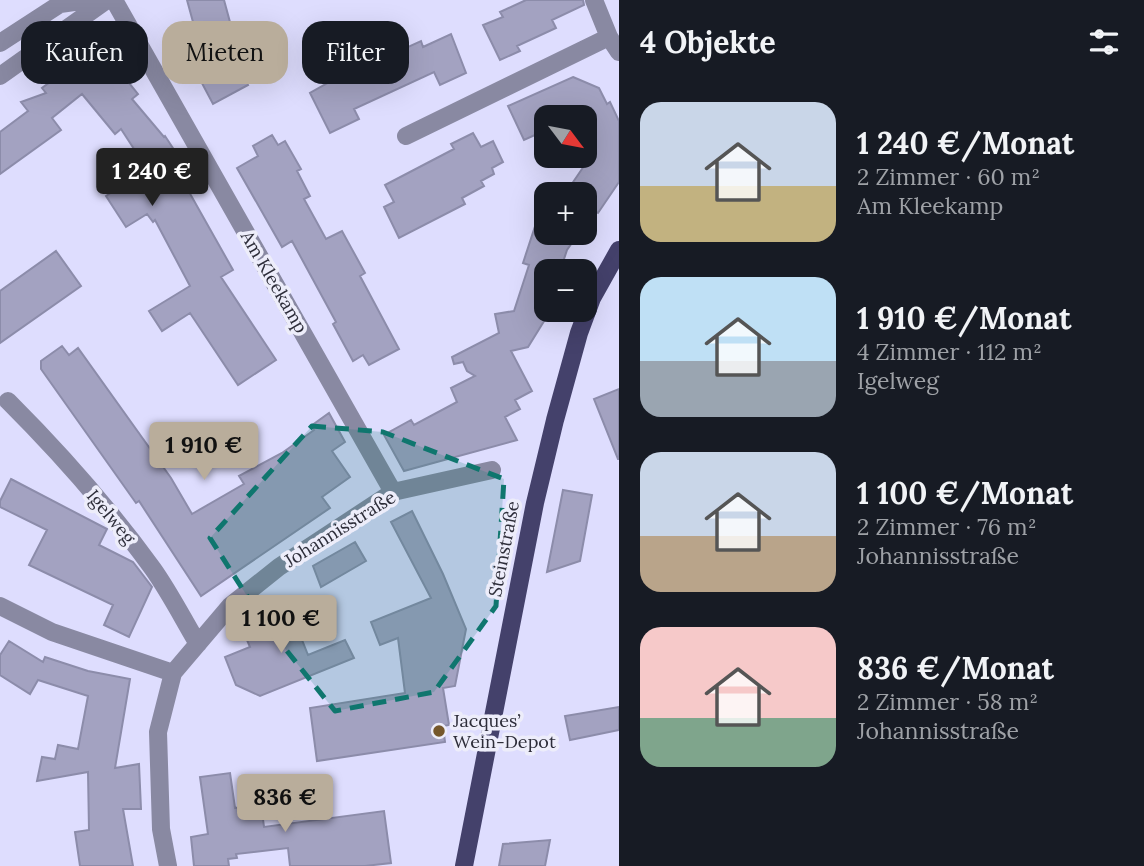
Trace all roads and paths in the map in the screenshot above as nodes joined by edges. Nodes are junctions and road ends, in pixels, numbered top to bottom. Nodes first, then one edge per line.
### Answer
1 (88, 0) edge
2 (107, 0) edge
3 (114, 0) edge
4 (594, 0) edge
5 (0, 43) edge
6 (614, 45) edge
7 (0, 76) edge
8 (406, 136) dead end
9 (619, 250) edge
10 (8, 401) dead end
11 (492, 470) dead end
12 (393, 492) junction
13 (0, 606) edge
14 (198, 644) junction
15 (173, 673) junction
16 (168, 866) edge
17 (464, 866) edge

1 - 5 street
2 - 7 street
3 - 12 street, Am Kleekamp
4 - 6 street
6 - 8 street
9 - 17 main road, Steinstraße
10 - 14 street, Igelweg
11 - 12 street, Johannisstraße
12 - 14 street, Johannisstraße
13 - 15 street
14 - 15 street, Johannisstraße
15 - 16 street, Johannisstraße

